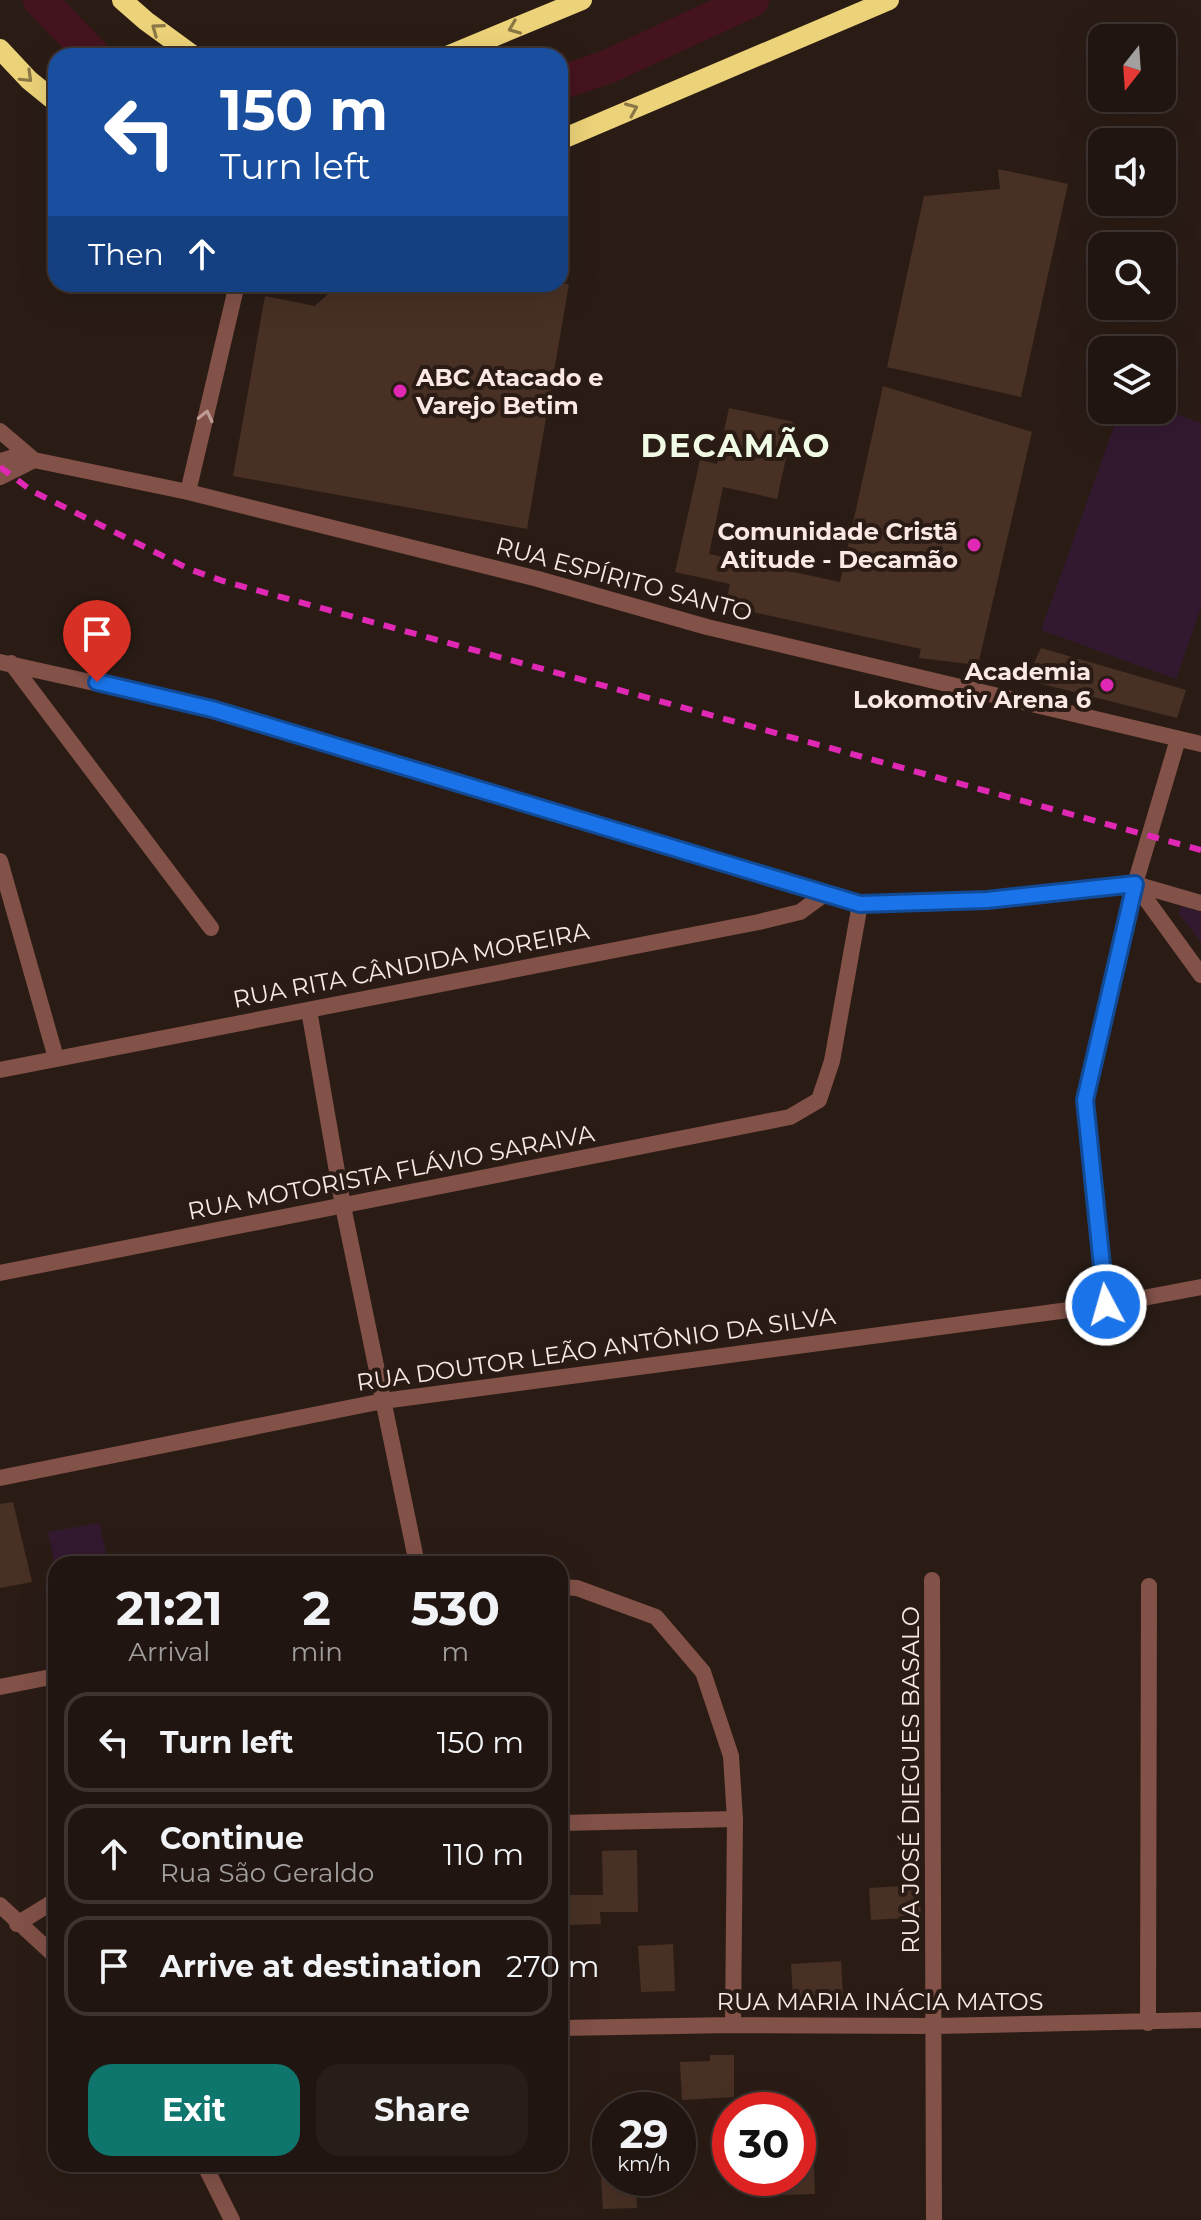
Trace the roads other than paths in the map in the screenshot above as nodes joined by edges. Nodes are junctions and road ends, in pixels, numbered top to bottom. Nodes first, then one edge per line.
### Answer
1 (122, 0) edge
2 (582, 0) edge
3 (889, 0) edge
4 (183, 48) edge
5 (466, 48) edge
6 (0, 49) edge
7 (48, 95) edge
8 (568, 137) edge
9 (235, 292) edge
10 (0, 431) edge
11 (29, 457) junction
12 (0, 461) edge
13 (0, 477) edge
14 (188, 492) junction
15 (6, 662) edge
16 (1178, 739) junction
17 (1201, 744) edge
18 (0, 861) edge
19 (1135, 884) junction
20 (826, 893) junction
21 (1201, 903) edge
22 (860, 904) junction
23 (211, 928) dead end
24 (1201, 975) edge
25 (309, 1010) junction
26 (56, 1058) junction
27 (0, 1070) edge
28 (343, 1206) junction
29 (0, 1273) edge
30 (1201, 1287) edge
31 (1106, 1305) junction
32 (383, 1401) junction
33 (0, 1478) edge
34 (415, 1556) edge
35 (932, 1580) dead end
36 (1149, 1586) dead end
37 (568, 1587) edge
38 (48, 1678) edge
39 (0, 1687) edge
40 (735, 1819) junction
41 (568, 1823) edge
42 (0, 1905) edge
43 (48, 1905) edge
44 (17, 1924) junction
45 (48, 1950) edge
46 (1201, 2020) edge
47 (1148, 2023) junction
48 (733, 2025) junction
49 (935, 2026) junction
50 (568, 2028) edge
51 (208, 2172) edge
52 (232, 2220) edge
53 (934, 2220) edge

4 -> 1 main road
2 -> 5 main road
8 -> 3 main road
6 -> 7 main road
14 -> 9 street
10 - 11 street
11 - 12 street
11 - 13 street
11 - 14 street, RUA ESPÍRITO SANTO
14 - 16 street, RUA ESPÍRITO SANTO
15 - 20 street
15 - 23 street
16 - 17 street, RUA ESPÍRITO SANTO
16 - 19 street
18 - 26 street
19 - 21 street
19 - 22 street
19 - 24 street
19 - 31 street
20 - 22 street
20 - 25 street, RUA RITA CÂNDIDA MOREIRA
22 - 28 street, RUA MOTORISTA FLÁVIO SARAIVA
25 - 26 street, RUA RITA CÂNDIDA MOREIRA
25 - 28 street
26 - 27 street, RUA RITA CÂNDIDA MOREIRA
28 - 29 street, RUA MOTORISTA FLÁVIO SARAIVA
28 - 32 street
30 - 31 street, RUA DOUTOR LEÃO ANTÔNIO DA SILVA
31 - 32 street, RUA DOUTOR LEÃO ANTÔNIO DA SILVA
32 - 33 street, RUA DOUTOR LEÃO ANTÔNIO DA SILVA
32 - 34 street
35 - 49 street, RUA JOSÉ DIEGUES BASALO
36 - 47 street
37 - 40 street
38 - 39 street
40 - 41 street
40 - 48 street
42 - 44 street
43 - 44 street
44 - 45 street
46 - 47 street, RUA MARIA INÁCIA MATOS
47 - 49 street, RUA MARIA INÁCIA MATOS
48 - 49 street, RUA MARIA INÁCIA MATOS
48 - 50 street, RUA MARIA INÁCIA MATOS
49 - 53 street, RUA JOSÉ DIEGUES BASALO
51 - 52 street

